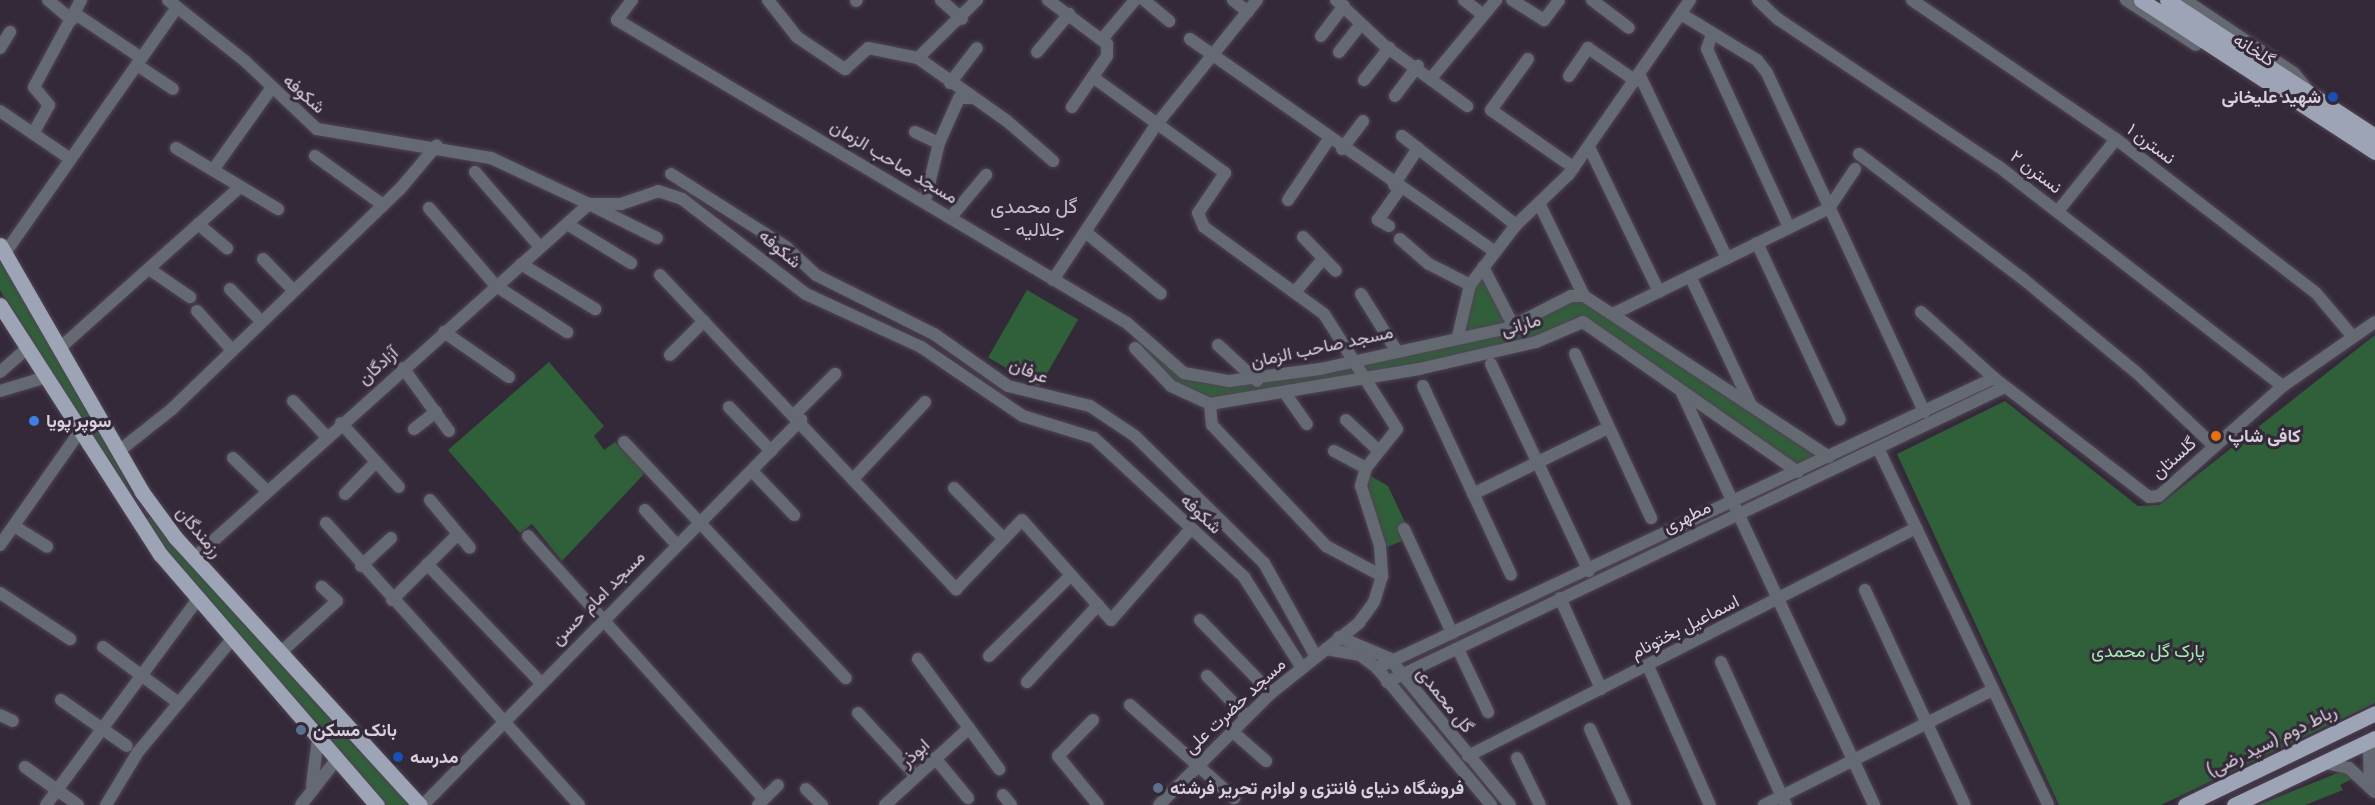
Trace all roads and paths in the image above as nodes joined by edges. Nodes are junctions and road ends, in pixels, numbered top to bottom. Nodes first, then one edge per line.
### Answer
1 (48, 0) edge
2 (81, 0) edge
3 (632, 0) edge
4 (768, 0) edge
5 (941, 0) edge
6 (978, 0) edge
7 (1048, 0) edge
8 (1135, 0) edge
9 (1144, 0) edge
10 (1233, 0) edge
11 (1257, 0) edge
12 (1464, 0) edge
13 (1496, 0) edge
14 (1512, 0) edge
15 (1559, 0) edge
16 (1592, 0) edge
17 (1690, 0) edge
18 (1758, 0) edge
19 (1912, 0) edge
20 (2126, 0) edge
21 (2141, 0) edge
22 (2167, 0) edge
23 (2185, 0) edge
24 (1340, 3) edge
25 (172, 4) edge
26 (1248, 12) junction
27 (1069, 14) junction
28 (1681, 14) junction
29 (1483, 15) junction
30 (73, 17) junction
31 (962, 19) junction
32 (1169, 21) dead end
33 (1360, 25) junction
34 (1629, 28) dead end
35 (9, 32) dead end
36 (1712, 34) junction
37 (1321, 36) dead end
38 (1103, 39) junction
39 (1190, 39) dead end
40 (1, 44) edge
41 (976, 48) dead end
42 (1389, 48) junction
43 (1037, 52) dead end
44 (1339, 52) dead end
45 (1212, 53) junction
46 (918, 58) junction
47 (1528, 59) dead end
48 (138, 61) junction
49 (1418, 66) junction
50 (1433, 76) junction
51 (1569, 76) dead end
52 (1094, 78) junction
53 (1638, 79) junction
54 (1364, 80) dead end
55 (950, 83) junction
56 (173, 89) dead end
57 (270, 90) junction
58 (1395, 96) dead end
59 (971, 98) junction
60 (2307, 100) junction
61 (1467, 106) dead end
62 (1072, 107) dead end
63 (0, 111) edge
64 (1364, 121) dead end
65 (1156, 125) junction
66 (34, 132) junction
67 (915, 132) dead end
68 (1402, 136) dead end
69 (2375, 136) edge
70 (2116, 139) junction
71 (1329, 140) junction
72 (939, 142) junction
73 (437, 145) junction
74 (1589, 147) junction
75 (176, 148) dead end
76 (1418, 148) junction
77 (1342, 149) junction
78 (2375, 152) edge
79 (1860, 154) dead end
80 (315, 156) dead end
81 (69, 158) junction
82 (1053, 162) dead end
83 (1574, 168) junction
84 (1855, 169) dead end
85 (213, 170) junction
86 (475, 172) dead end
87 (671, 174) dead end
88 (986, 175) dead end
89 (240, 187) junction
90 (1397, 187) junction
91 (1288, 200) dead end
92 (926, 201) junction
93 (1539, 203) junction
94 (589, 204) junction
95 (383, 205) junction
96 (429, 208) dead end
97 (1829, 208) junction
98 (278, 209) dead end
99 (2058, 211) junction
100 (951, 217) junction
101 (198, 224) junction
102 (567, 224) junction
103 (1516, 225) junction
104 (1389, 226) dead end
105 (1789, 227) junction
106 (1088, 234) junction
107 (1303, 237) dead end
108 (657, 238) dead end
109 (1400, 239) dead end
110 (1757, 243) junction
111 (540, 247) junction
112 (227, 248) dead end
113 (2, 249) edge
114 (1495, 252) junction
115 (1727, 258) junction
116 (263, 259) dead end
117 (1323, 259) junction
118 (521, 264) junction
119 (631, 264) dead end
120 (1483, 267) junction
121 (149, 268) junction
122 (1336, 271) dead end
123 (660, 275) dead end
124 (1690, 276) junction
125 (1053, 280) junction
126 (1470, 285) junction
127 (496, 286) junction
128 (230, 289) dead end
129 (293, 290) junction
130 (1659, 291) junction
131 (1295, 292) junction
132 (1161, 294) dead end
133 (1361, 294) dead end
134 (1584, 296) junction
135 (190, 297) dead end
136 (0, 305) edge
137 (595, 309) dead end
138 (196, 311) dead end
139 (1921, 312) dead end
140 (1615, 313) junction
141 (261, 321) junction
142 (704, 321) junction
143 (2375, 322) edge
144 (1513, 325) junction
145 (444, 332) junction
146 (567, 332) dead end
147 (1458, 336) junction
148 (2353, 337) junction
149 (1218, 345) dead end
150 (62, 347) junction
151 (1135, 348) dead end
152 (26, 349) junction
153 (232, 350) junction
154 (1396, 350) junction
155 (1575, 354) dead end
156 (670, 355) dead end
157 (1354, 361) junction
158 (1491, 364) dead end
159 (403, 368) junction
160 (0, 371) edge
161 (835, 374) dead end
162 (509, 376) dead end
163 (43, 378) junction
164 (1994, 378) junction
165 (1257, 381) junction
166 (1364, 381) junction
167 (1423, 386) dead end
168 (2283, 386) junction
169 (2005, 387) junction
170 (0, 391) edge
171 (1681, 391) junction
172 (1285, 393) junction
173 (293, 401) dead end
174 (925, 402) dead end
175 (1210, 404) junction
176 (1752, 406) junction
177 (729, 407) dead end
178 (436, 412) junction
179 (1924, 412) junction
180 (798, 417) junction
181 (1346, 420) dead end
182 (1840, 420) dead end
183 (341, 423) junction
184 (1307, 424) dead end
185 (1608, 428) junction
186 (414, 429) dead end
187 (449, 431) dead end
188 (78, 434) junction
189 (326, 436) junction
190 (624, 442) dead end
191 (2214, 446) junction
192 (1878, 448) junction
193 (119, 451) junction
194 (1334, 451) dead end
195 (1379, 451) junction
196 (771, 452) junction
197 (1829, 457) junction
198 (233, 458) dead end
199 (376, 462) junction
200 (1537, 463) junction
201 (1366, 468) junction
202 (752, 471) junction
203 (1798, 472) junction
204 (854, 478) junction
205 (399, 487) dead end
206 (954, 488) dead end
207 (266, 490) junction
208 (345, 494) dead end
209 (1473, 494) junction
210 (430, 500) dead end
211 (1734, 508) junction
212 (645, 510) dead end
213 (794, 515) dead end
214 (1651, 518) dead end
215 (701, 521) junction
216 (326, 523) dead end
217 (14, 526) junction
218 (1916, 528) junction
219 (1404, 529) dead end
220 (1189, 531) junction
221 (458, 534) junction
222 (528, 536) dead end
223 (391, 538) dead end
224 (1004, 539) junction
225 (0, 545) edge
226 (677, 545) junction
227 (47, 547) dead end
228 (470, 548) dead end
229 (194, 558) junction
230 (427, 564) junction
231 (361, 567) junction
232 (1589, 571) junction
233 (1071, 574) junction
234 (1382, 576) junction
235 (1510, 576) dead end
236 (322, 587) dead end
237 (1865, 590) dead end
238 (0, 593) edge
239 (1560, 598) junction
240 (198, 599) junction
241 (392, 600) junction
242 (1778, 601) junction
243 (1098, 605) junction
244 (602, 619) junction
245 (1200, 620) dead end
246 (1452, 633) junction
247 (1339, 637) junction
248 (70, 639) dead end
249 (232, 639) junction
250 (103, 647) dead end
251 (1458, 649) junction
252 (280, 653) junction
253 (1321, 653) junction
254 (989, 656) dead end
255 (1389, 658) junction
256 (918, 659) dead end
257 (1721, 662) dead end
258 (1648, 666) junction
259 (1302, 668) junction
260 (1377, 668) junction
261 (1400, 672) junction
262 (143, 676) junction
263 (1207, 676) dead end
264 (846, 678) dead end
265 (540, 682) junction
266 (1027, 682) dead end
267 (1387, 682) junction
268 (1601, 689) junction
269 (1993, 690) junction
270 (1271, 693) junction
271 (61, 700) dead end
272 (176, 701) dead end
273 (1130, 705) dead end
274 (1488, 712) dead end
275 (858, 713) dead end
276 (2375, 713) edge
277 (0, 715) edge
278 (1247, 717) junction
279 (502, 720) junction
280 (1093, 720) dead end
281 (13, 721) dead end
282 (1927, 725) junction
283 (102, 728) junction
284 (969, 728) junction
285 (1590, 729) dead end
286 (1233, 732) junction
287 (318, 739) junction
288 (2375, 739) edge
289 (127, 746) dead end
290 (1468, 756) junction
291 (935, 758) junction
292 (1517, 758) dead end
293 (336, 760) junction
294 (1266, 761) dead end
295 (1853, 761) junction
296 (2320, 764) junction
297 (1199, 765) junction
298 (26, 767) dead end
299 (999, 769) dead end
300 (916, 776) junction
301 (778, 785) dead end
302 (58, 788) junction
303 (2372, 788) edge
304 (311, 789) junction
305 (806, 789) dead end
306 (968, 798) dead end
307 (1233, 798) dead end
308 (1784, 801) edge
309 (761, 802) edge
310 (1161, 804) edge
311 (46, 805) edge
312 (78, 805) edge
313 (106, 805) edge
314 (302, 805) edge
315 (377, 805) edge
316 (422, 805) edge
317 (579, 805) edge
318 (822, 805) edge
319 (885, 805) edge
320 (1098, 805) edge
321 (1491, 805) edge
322 (1510, 805) edge
323 (1540, 805) edge
324 (1625, 805) edge
325 (1710, 805) edge
326 (1764, 805) edge
327 (1874, 805) edge
328 (1965, 805) edge
329 (2048, 805) edge
330 (2185, 805) edge
331 (2235, 805) edge

1 - 30 street
2 - 30 street
3 - 92 street, مسجد صاحب الزمان
4 - 46 street
5 - 31 street
6 - 31 street
7 - 27 street
8 - 38 street
9 - 32 street
10 - 26 street
11 - 26 street
12 - 29 street
13 - 29 street
14 - 15 street
16 - 34 street
17 - 28 street
18 - 99 street, نسترن ۲
19 - 70 street, نسترن ۱
20 - 60 street
21 - 60 main road, گلخانه
22 - 60 main road, گلخانه
23 - 60 street
24 - 33 street
24 - 37 street
25 - 48 street
25 - 57 street, شکوفه
26 - 45 street
27 - 38 street
27 - 43 street
28 - 36 street
28 - 53 street
29 - 50 street
30 - 48 street
30 - 66 street
31 - 46 street
33 - 42 street
33 - 44 street
35 - 40 street
36 - 97 street
36 - 105 street
38 - 52 street
39 - 45 street
41 - 55 street
42 - 49 street
42 - 54 street
45 - 65 street
45 - 71 street
46 - 55 street
47 - 83 street
48 - 56 street
48 - 81 street
49 - 50 street
49 - 58 street
50 - 61 street
51 - 53 street
52 - 62 street
52 - 65 street
53 - 74 street
53 - 115 street
55 - 59 street
57 - 73 street, شکوفه
57 - 85 street
59 - 72 street
59 - 82 street
60 - 69 main road, گلخانه
60 - 78 main road, گلخانه
63 - 66 street
64 - 77 street
65 - 106 street
65 - 131 street
66 - 81 street
67 - 72 street
68 - 76 street
70 - 99 street
70 - 148 street, نسترن ۱
71 - 77 street
71 - 91 street
72 - 92 street
73 - 94 street, شکوفه
73 - 95 street
74 - 83 street
74 - 130 street
75 - 85 street
76 - 90 street
76 - 103 street
77 - 90 street
79 - 191 street
80 - 95 street
81 - 113 street
83 - 93 street
84 - 97 street
85 - 89 street
86 - 111 street
87 - 253 street, عرفان
88 - 100 street
89 - 98 street
89 - 101 street
90 - 104 street
90 - 114 street
92 - 100 street, مسجد صاحب الزمان
93 - 103 street
93 - 134 street
94 - 102 street, آزادگان
94 - 108 street
94 - 220 street, شکوفه
95 - 129 street
96 - 127 street
97 - 105 street
97 - 179 street
99 - 168 street, نسترن ۲
100 - 125 street, مسجد صاحب الزمان
101 - 112 street
101 - 121 street
102 - 111 street, آزادگان
102 - 119 street
103 - 114 street
105 - 110 street
106 - 125 street
106 - 132 street
107 - 117 street
109 - 126 street
110 - 115 street
110 - 182 street
111 - 118 street, آزادگان
113 - 150 main road, رزمندگان
114 - 120 street
115 - 124 street
116 - 129 street
117 - 122 street
117 - 131 street
118 - 127 street, آزادگان
118 - 137 street
120 - 126 street
120 - 144 street
121 - 135 street
121 - 150 street
123 - 142 street
124 - 130 street
124 - 176 street
125 - 165 street, مسجد صاحب الزمان
126 - 147 street
127 - 145 street, آزادگان
127 - 146 street
128 - 141 street
129 - 141 street
130 - 140 street
131 - 157 street
133 - 154 street
134 - 140 street
134 - 144 street, مسجد صاحب الزمان
136 - 152 main road
138 - 153 street
139 - 164 street, گلستان
140 - 176 street
141 - 153 street
142 - 156 street
142 - 180 street
143 - 148 street, گلستان
144 - 147 street, مسجد صاحب الزمان
145 - 159 street, آزادگان
145 - 162 street
147 - 154 street, مسجد صاحب الزمان
148 - 168 street, گلستان
149 - 165 street
150 - 193 main road, رزمندگان
151 - 175 street
152 - 160 street
152 - 163 main road
153 - 193 street
154 - 157 street, مسجد صاحب الزمان
155 - 185 street
157 - 165 street, مسجد صاحب الزمان
157 - 166 street
158 - 200 street
159 - 178 street
159 - 183 street, آزادگان
161 - 180 street, مسجد امام حسن
163 - 170 street
163 - 188 main road
164 - 169 street, گلستان
164 - 179 street, مطهری
166 - 171 street, مارانی
166 - 172 street, مارانی
166 - 195 street
167 - 209 street
168 - 191 street, گلستان
169 - 191 street, گلستان
169 - 192 street, مطهری
171 - 203 street, مارانی
171 - 211 street
172 - 175 street, مارانی
172 - 184 street
173 - 189 street
174 - 204 street
175 - 234 street
176 - 197 street
177 - 196 street
178 - 186 street
178 - 187 street
179 - 197 street, مطهری
180 - 196 street, مسجد امام حسن
180 - 204 street
181 - 195 street
183 - 189 street, آزادگان
183 - 199 street
185 - 200 street
185 - 214 street
188 - 217 street
188 - 240 main road
189 - 207 street, آزادگان
190 - 215 street
192 - 211 street, مطهری
192 - 218 street
193 - 229 main road, رزمندگان
194 - 201 street
195 - 201 street
196 - 202 street, مسجد امام حسن
197 - 203 street, مطهری
198 - 207 street
199 - 205 street
199 - 208 street
200 - 209 street
200 - 232 street
201 - 234 street
202 - 213 street
202 - 215 street, مسجد امام حسن
203 - 211 street, مطهری
204 - 224 street
206 - 224 street
207 - 229 street, آزادگان
209 - 235 street
210 - 221 street
211 - 232 street, مطهری
211 - 239 street, مطهری
211 - 242 street
212 - 226 street
215 - 226 street, مسجد امام حسن
215 - 264 street
216 - 231 street
217 - 225 street
217 - 227 street
218 - 242 street, اسماعیل بختونام
218 - 269 street
219 - 246 street
220 - 243 street
220 - 259 street, شکوفه
221 - 228 street
221 - 230 street
222 - 244 street
223 - 231 street
224 - 233 street
226 - 244 street, مسجد امام حسن
229 - 252 main road, رزمندگان
230 - 241 street
230 - 265 street
231 - 241 street
232 - 246 street, مطهری
233 - 243 street
233 - 254 street
234 - 247 street, مسجد حضرت علی
236 - 252 street
237 - 282 street
238 - 248 street
239 - 251 street, مطهری
239 - 268 street
240 - 249 main road
240 - 262 street
241 - 279 street
242 - 258 street, اسماعیل بختونام
242 - 295 street
243 - 266 street
244 - 265 street, مسجد امام حسن
244 - 309 street
245 - 270 street
246 - 255 street, مطهری
247 - 253 street, مسجد حضرت علی
247 - 255 street, گل محمدی
249 - 287 main road
249 - 313 street
250 - 262 street
251 - 261 street, مطهری
251 - 274 street
252 - 316 main road, رزمندگان
253 - 259 street, مسجد حضرت علی
253 - 260 street, گل محمدی
255 - 260 street, مطهری
255 - 261 street, گل محمدی
256 - 284 street
257 - 308 street
258 - 268 street, اسماعیل بختونام
258 - 325 street
259 - 270 street, مسجد حضرت علی
260 - 267 street, گل محمدی
261 - 267 street, مطهری
261 - 290 street, گل محمدی
262 - 272 street
262 - 283 street
263 - 278 street
265 - 279 street, مسجد امام حسن
267 - 321 street, گل محمدی
268 - 290 street, اسماعیل بختونام
269 - 282 street
269 - 329 street
270 - 278 street, مسجد حضرت علی
271 - 283 street
273 - 297 street
275 - 300 street
276 - 330 main road, رباط دوم (سید رضی)
277 - 281 street
278 - 286 street, مسجد حضرت علی
279 - 316 street, مسجد امام حسن
279 - 317 street
280 - 320 street
282 - 295 street
282 - 328 street
283 - 289 street
283 - 302 street
284 - 291 street, ابوذر
284 - 299 street
285 - 324 street
286 - 294 street
286 - 297 street, مسجد حضرت علی
287 - 293 main road
287 - 304 street
288 - 296 main road
288 - 303 street
290 - 322 street, گل محمدی
291 - 300 street, ابوذر
291 - 306 street
292 - 323 street
293 - 304 street
293 - 315 main road
295 - 308 street
295 - 327 street
296 - 303 street
296 - 331 main road
297 - 307 street
297 - 310 street, مسجد حضرت علی
298 - 302 street
300 - 319 street, ابوذر
301 - 309 street
302 - 311 street
302 - 312 street
304 - 314 street
305 - 318 street
308 - 326 street

